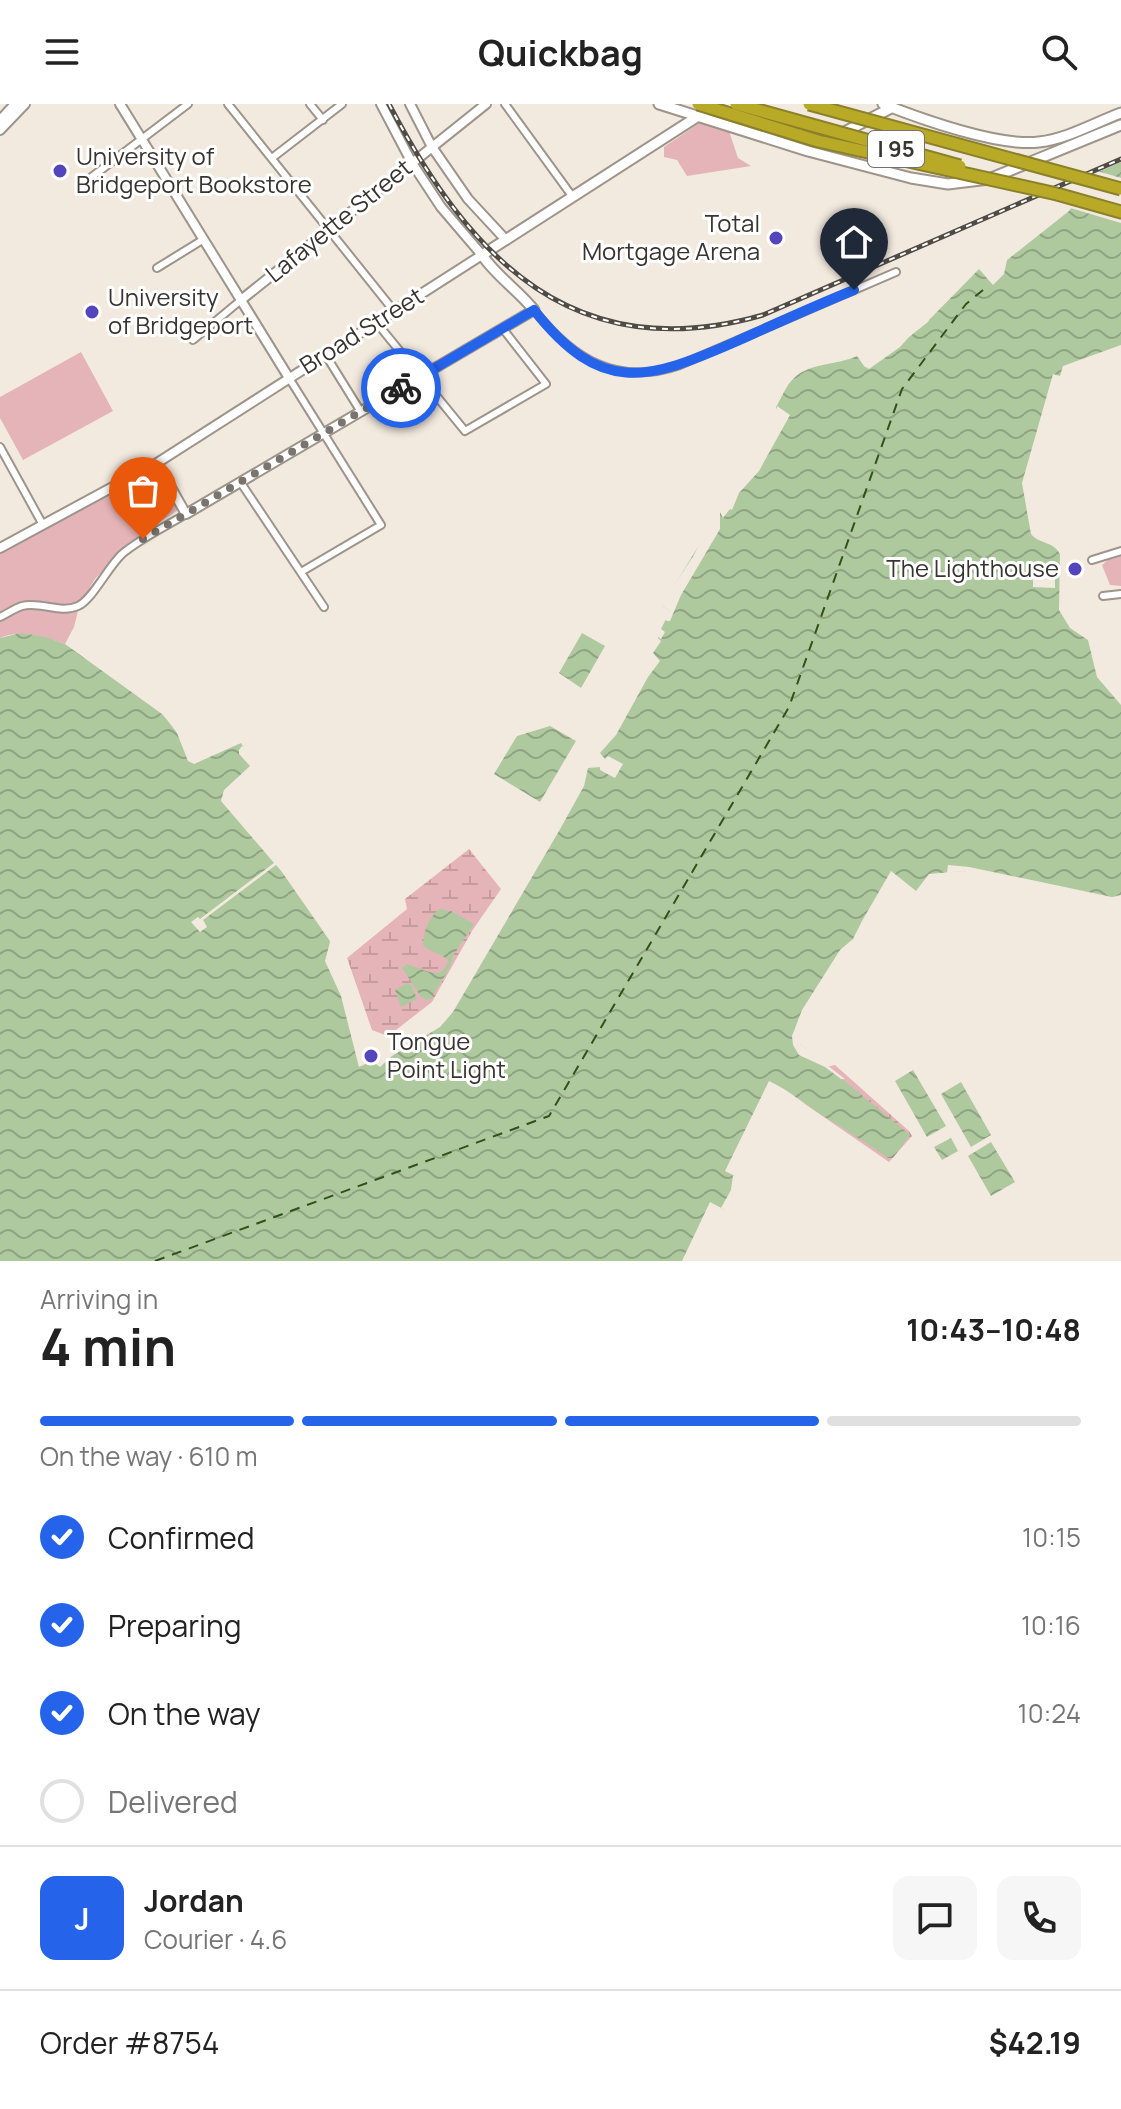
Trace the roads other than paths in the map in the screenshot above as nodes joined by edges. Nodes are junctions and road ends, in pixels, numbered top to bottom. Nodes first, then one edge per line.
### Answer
1 (15, 104) edge
2 (25, 104) edge
3 (120, 104) edge
4 (188, 104) edge
5 (228, 104) edge
6 (310, 104) edge
7 (342, 104) edge
8 (381, 104) edge
9 (410, 104) edge
10 (486, 104) edge
11 (505, 104) edge
12 (659, 104) edge
13 (687, 104) edge
14 (717, 104) edge
15 (736, 104) edge
16 (809, 104) edge
17 (833, 104) edge
18 (1114, 104) edge
19 (891, 105) edge
20 (698, 110) edge
21 (738, 118) junction
22 (1120, 118) edge
23 (0, 120) edge
24 (323, 120) junction
25 (873, 122) junction
26 (0, 130) edge
27 (142, 139) junction
28 (432, 147) junction
29 (808, 151) junction
30 (272, 158) junction
31 (412, 163) junction
32 (85, 182) dead end
33 (1121, 189) edge
34 (1057, 194) junction
35 (572, 196) junction
36 (1121, 212) edge
37 (329, 229) junction
38 (204, 239) junction
39 (506, 240) junction
40 (482, 255) junction
41 (157, 268) dead end
42 (896, 272) dead end
43 (241, 300) junction
44 (534, 310) junction
45 (394, 311) junction
46 (376, 322) junction
47 (503, 329) junction
48 (193, 340) dead end
49 (325, 354) junction
50 (420, 377) junction
51 (289, 378) junction
52 (361, 412) junction
53 (324, 434) junction
54 (0, 447) edge
55 (157, 463) junction
56 (10, 466) junction
57 (0, 471) edge
58 (241, 483) junction
59 (186, 514) junction
60 (43, 525) junction
61 (0, 548) edge
62 (1121, 551) edge
63 (1092, 560) dead end
64 (301, 572) junction
65 (1121, 594) edge
66 (1103, 596) dead end
67 (324, 607) dead end
68 (0, 617) edge

1 - 23 street
2 - 26 street
3 - 27 street
4 - 27 street
5 - 30 street
6 - 24 street
7 - 24 street
8 - 31 street
9 - 28 street
10 - 28 street, Lafayette Street
11 - 35 street
12 - 20 main road
13 - 21 highway, bridge
14 - 20 main road, Broad Street
15 - 34 highway, I 95, bridge
16 - 25 highway, I 95, bridge
17 - 25 highway, bridge
18 - 22 main road
19 - 22 main road
19 - 29 main road
20 - 21 highway, bridge
20 - 29 main road
20 - 35 main road, Broad Street
21 - 34 highway, bridge
22 - 29 main road
24 - 30 street
25 - 33 highway, I 95, bridge
27 - 32 street
27 - 38 street
28 - 31 street, Lafayette Street
28 - 39 street
30 - 37 street
31 - 37 street, Lafayette Street
31 - 40 street
34 - 36 highway, I 95
35 - 39 main road, Broad Street
37 - 43 street, Lafayette Street
37 - 45 street
38 - 41 street
38 - 43 street
39 - 40 main road, Broad Street
40 - 44 main road
40 - 45 street, Broad Street
42 - 44 street
43 - 48 street, Lafayette Street
43 - 51 street
44 - 47 street
45 - 46 street, Broad Street
46 - 49 street, Broad Street
46 - 50 street
47 - 50 street
47 - 50 street
49 - 51 street, Broad Street
49 - 52 street
50 - 52 street
51 - 53 street
51 - 55 street, Broad Street
52 - 53 street
53 - 58 street
53 - 64 street
54 - 56 street
55 - 59 street
55 - 60 street, Broad Street
56 - 57 street
56 - 60 street
58 - 59 street
58 - 64 street
59 - 68 street
60 - 61 street, Broad Street
62 - 63 street
64 - 67 street
65 - 66 street

